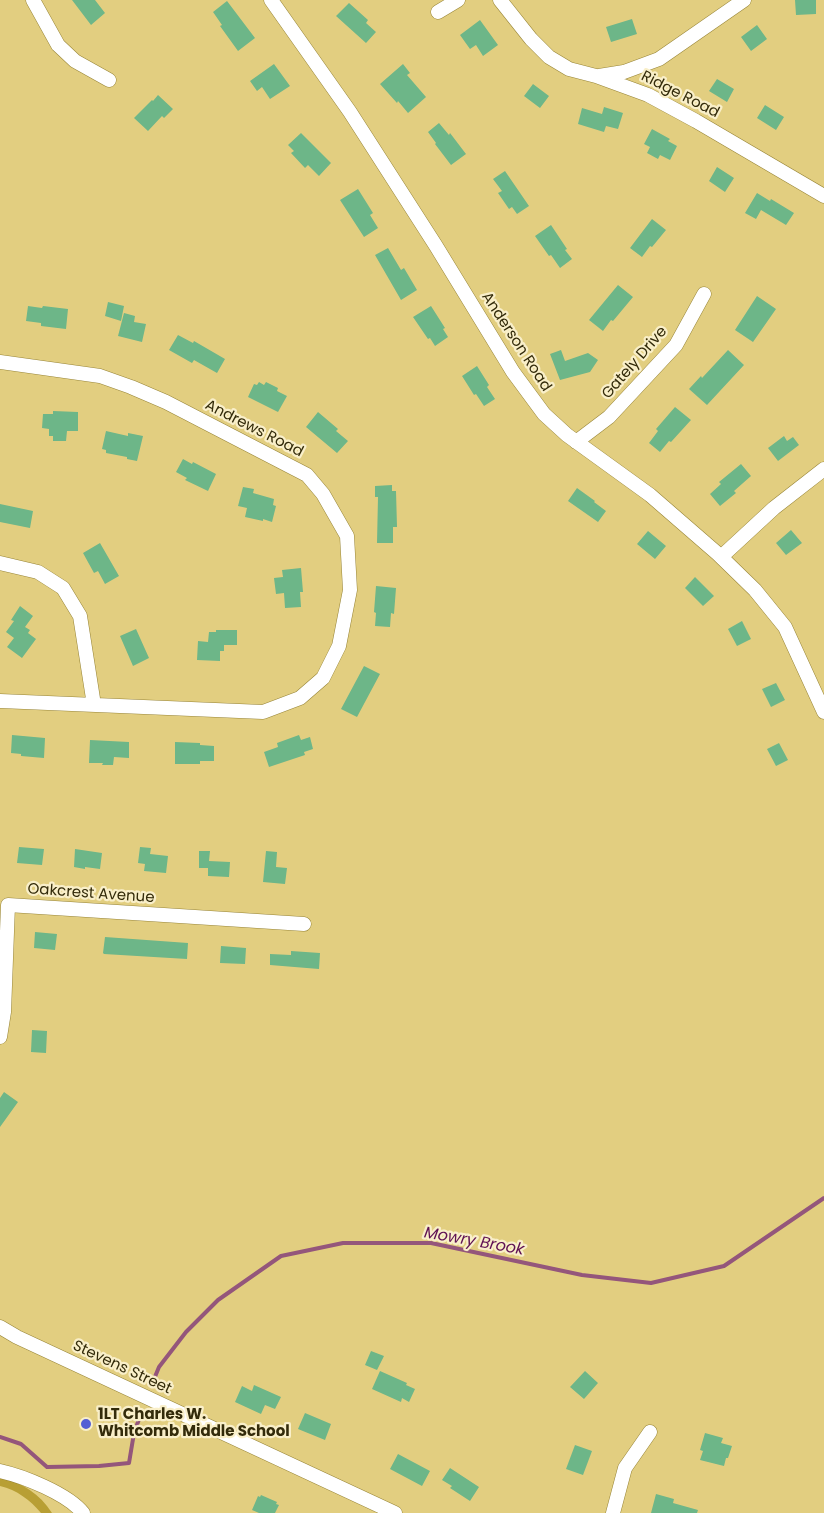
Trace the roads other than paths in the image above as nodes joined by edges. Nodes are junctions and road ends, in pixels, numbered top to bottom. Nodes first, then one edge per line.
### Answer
1 (33, 0) edge
2 (271, 0) edge
3 (458, 0) edge
4 (500, 0) edge
5 (744, 0) edge
6 (438, 12) dead end
7 (596, 76) junction
8 (109, 80) dead end
9 (824, 196) edge
10 (704, 294) dead end
11 (0, 362) edge
12 (576, 442) junction
13 (824, 469) edge
14 (721, 557) junction
15 (0, 563) edge
16 (0, 701) edge
17 (94, 705) junction
18 (824, 712) edge
19 (304, 924) dead end
20 (0, 1037) edge
21 (0, 1328) edge
22 (650, 1432) dead end
23 (0, 1471) edge
24 (83, 1513) edge
25 (395, 1513) edge
26 (613, 1513) edge

1 - 8 street
2 - 12 street, Anderson Road
3 - 6 street
4 - 7 street, Ridge Road
5 - 7 street
7 - 9 street, Ridge Road
10 - 12 street, Gately Drive
11 - 17 street, Andrews Road
12 - 14 street, Anderson Road
13 - 14 street
14 - 18 street, Anderson Road
15 - 17 street
16 - 17 street, Andrews Road
19 - 20 street, Oakcrest Avenue
21 - 25 street, Stevens Street
22 - 26 street
23 - 24 street

